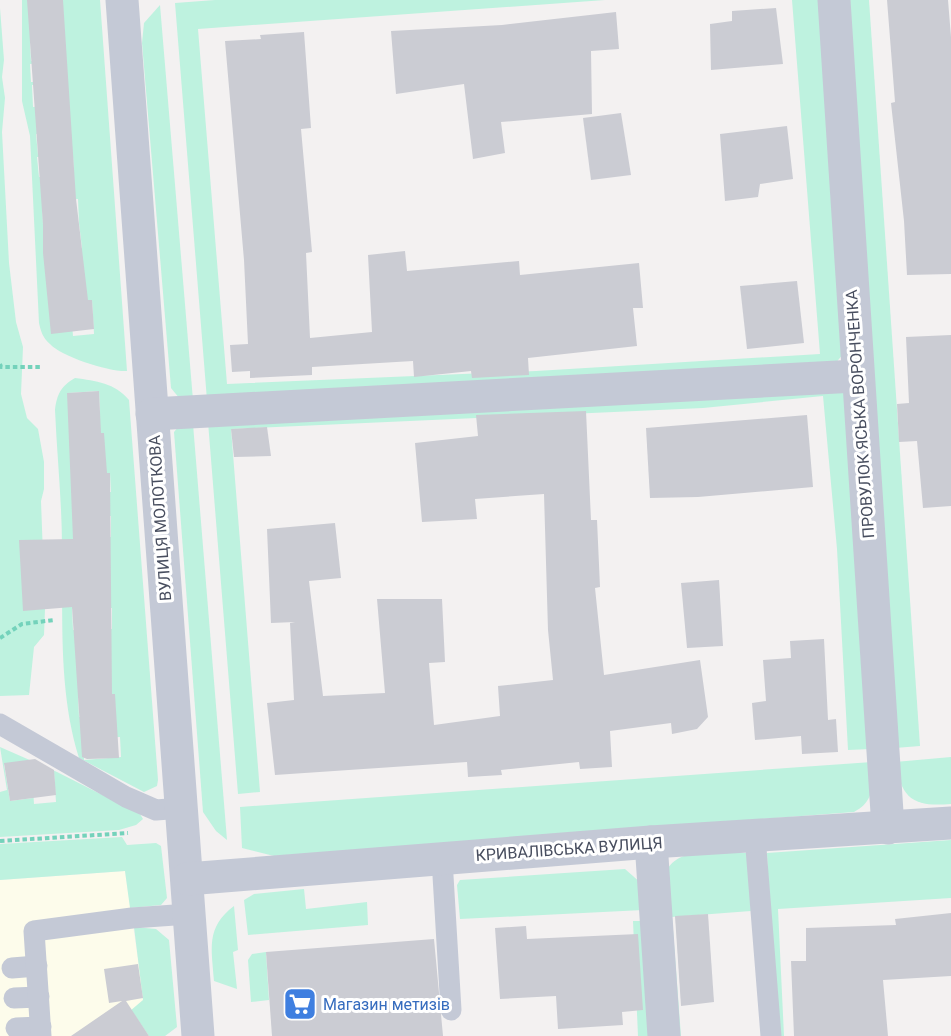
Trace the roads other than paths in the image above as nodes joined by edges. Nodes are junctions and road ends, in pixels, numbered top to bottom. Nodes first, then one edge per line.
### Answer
1 (122, 0) edge
2 (834, 0) edge
3 (856, 376) junction
4 (153, 414) junction
5 (0, 724) edge
6 (182, 818) junction
7 (951, 823) edge
8 (888, 828) junction
9 (755, 836) junction
10 (651, 842) junction
11 (442, 859) junction
12 (187, 879) junction
13 (189, 914) junction
14 (37, 966) junction
15 (12, 968) dead end
16 (39, 996) junction
17 (14, 998) dead end
18 (451, 1010) dead end
19 (16, 1028) dead end
20 (41, 1031) edge
21 (197, 1035) edge
22 (664, 1036) edge
23 (771, 1036) edge

1 - 4 street, ВУЛИЦЯ МОЛОТКОВА
2 - 3 street, ПРОВУЛОК ЯСЬКА ВОРОНЧЕНКА
3 - 4 street
3 - 8 street, ПРОВУЛОК ЯСЬКА ВОРОНЧЕНКА
4 - 6 street, ВУЛИЦЯ МОЛОТКОВА
5 - 6 lane
6 - 12 street, ВУЛИЦЯ МОЛОТКОВА
7 - 8 street, КРИВАЛІВСЬКА ВУЛИЦЯ
8 - 9 street, КРИВАЛІВСЬКА ВУЛИЦЯ
9 - 10 street, КРИВАЛІВСЬКА ВУЛИЦЯ
9 - 23 lane
10 - 11 street, КРИВАЛІВСЬКА ВУЛИЦЯ
10 - 22 street
11 - 12 street, КРИВАЛІВСЬКА ВУЛИЦЯ
11 - 18 lane
12 - 13 street, ВУЛИЦЯ МОЛОТКОВА
13 - 14 lane
13 - 21 street, ВУЛИЦЯ МОЛОТКОВА
14 - 15 lane
14 - 16 lane
16 - 17 lane
16 - 20 lane
19 - 20 lane

